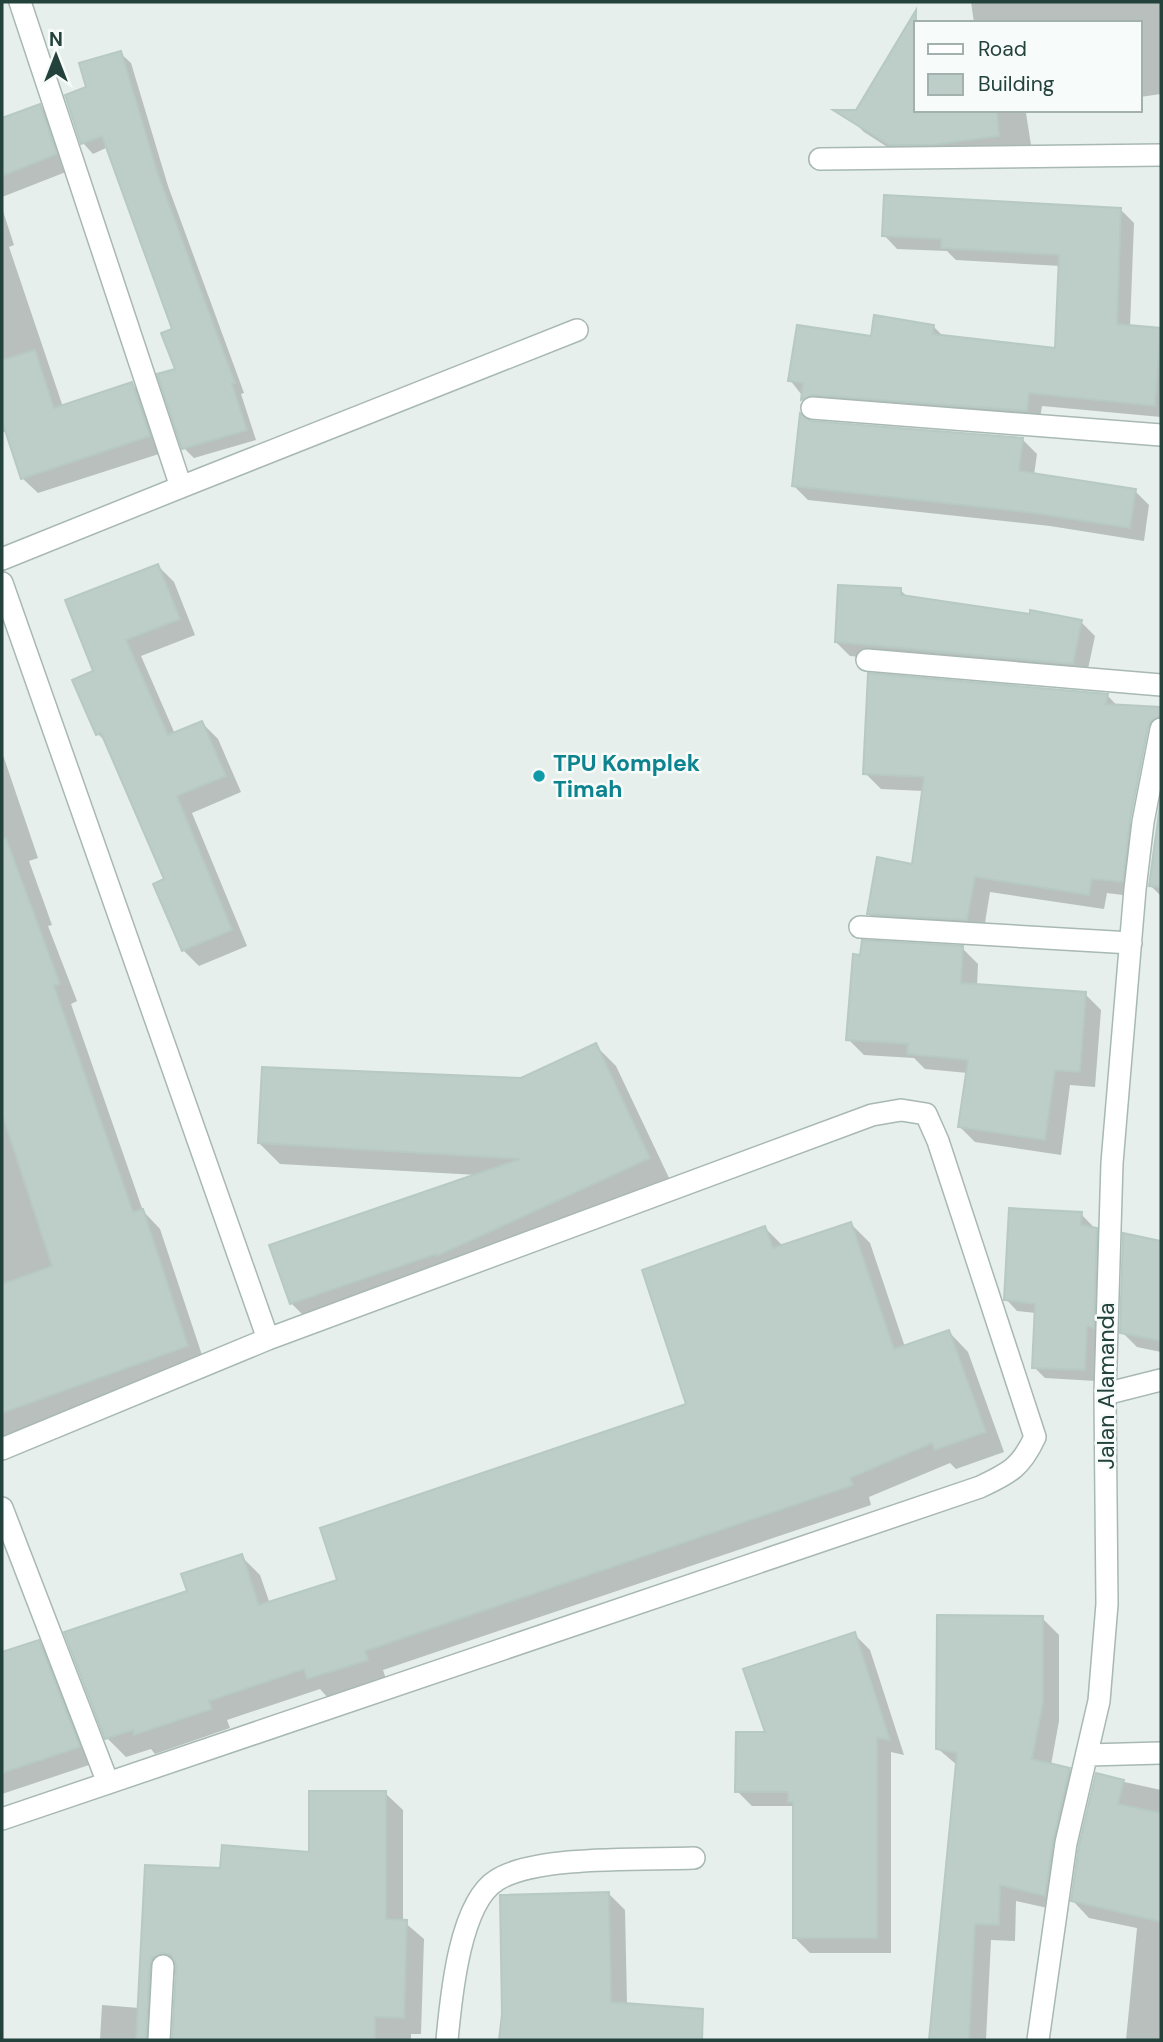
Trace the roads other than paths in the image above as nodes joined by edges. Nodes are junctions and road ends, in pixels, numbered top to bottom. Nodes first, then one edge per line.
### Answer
1 (20, 2) edge
2 (1161, 155) edge
3 (820, 159) dead end
4 (577, 330) dead end
5 (812, 408) dead end
6 (1161, 435) edge
7 (181, 487) junction
8 (2, 559) edge
9 (2, 583) edge
10 (867, 660) dead end
11 (1161, 685) edge
12 (1161, 729) edge
13 (1152, 823) edge
14 (860, 927) dead end
15 (1131, 943) junction
16 (268, 1339) junction
17 (1161, 1380) edge
18 (1105, 1394) junction
19 (2, 1449) edge
20 (2, 1508) edge
21 (1161, 1753) edge
22 (1088, 1755) junction
23 (108, 1783) junction
24 (2, 1819) edge
25 (694, 1858) dead end
26 (163, 1966) dead end
27 (159, 2040) edge
28 (446, 2040) edge
29 (1038, 2040) edge

1 - 7 street
2 - 3 street
4 - 7 street
5 - 6 street
7 - 8 street
9 - 16 street
10 - 11 street
12 - 13 street, Jalan Alamanda
13 - 15 street, Jalan Alamanda
14 - 15 street
15 - 18 street, Jalan Alamanda
16 - 19 street
16 - 23 street
17 - 18 street
18 - 22 street, Jalan Alamanda
20 - 23 street
21 - 22 street
22 - 29 street, Jalan Alamanda
23 - 24 street
25 - 28 street
26 - 27 street

